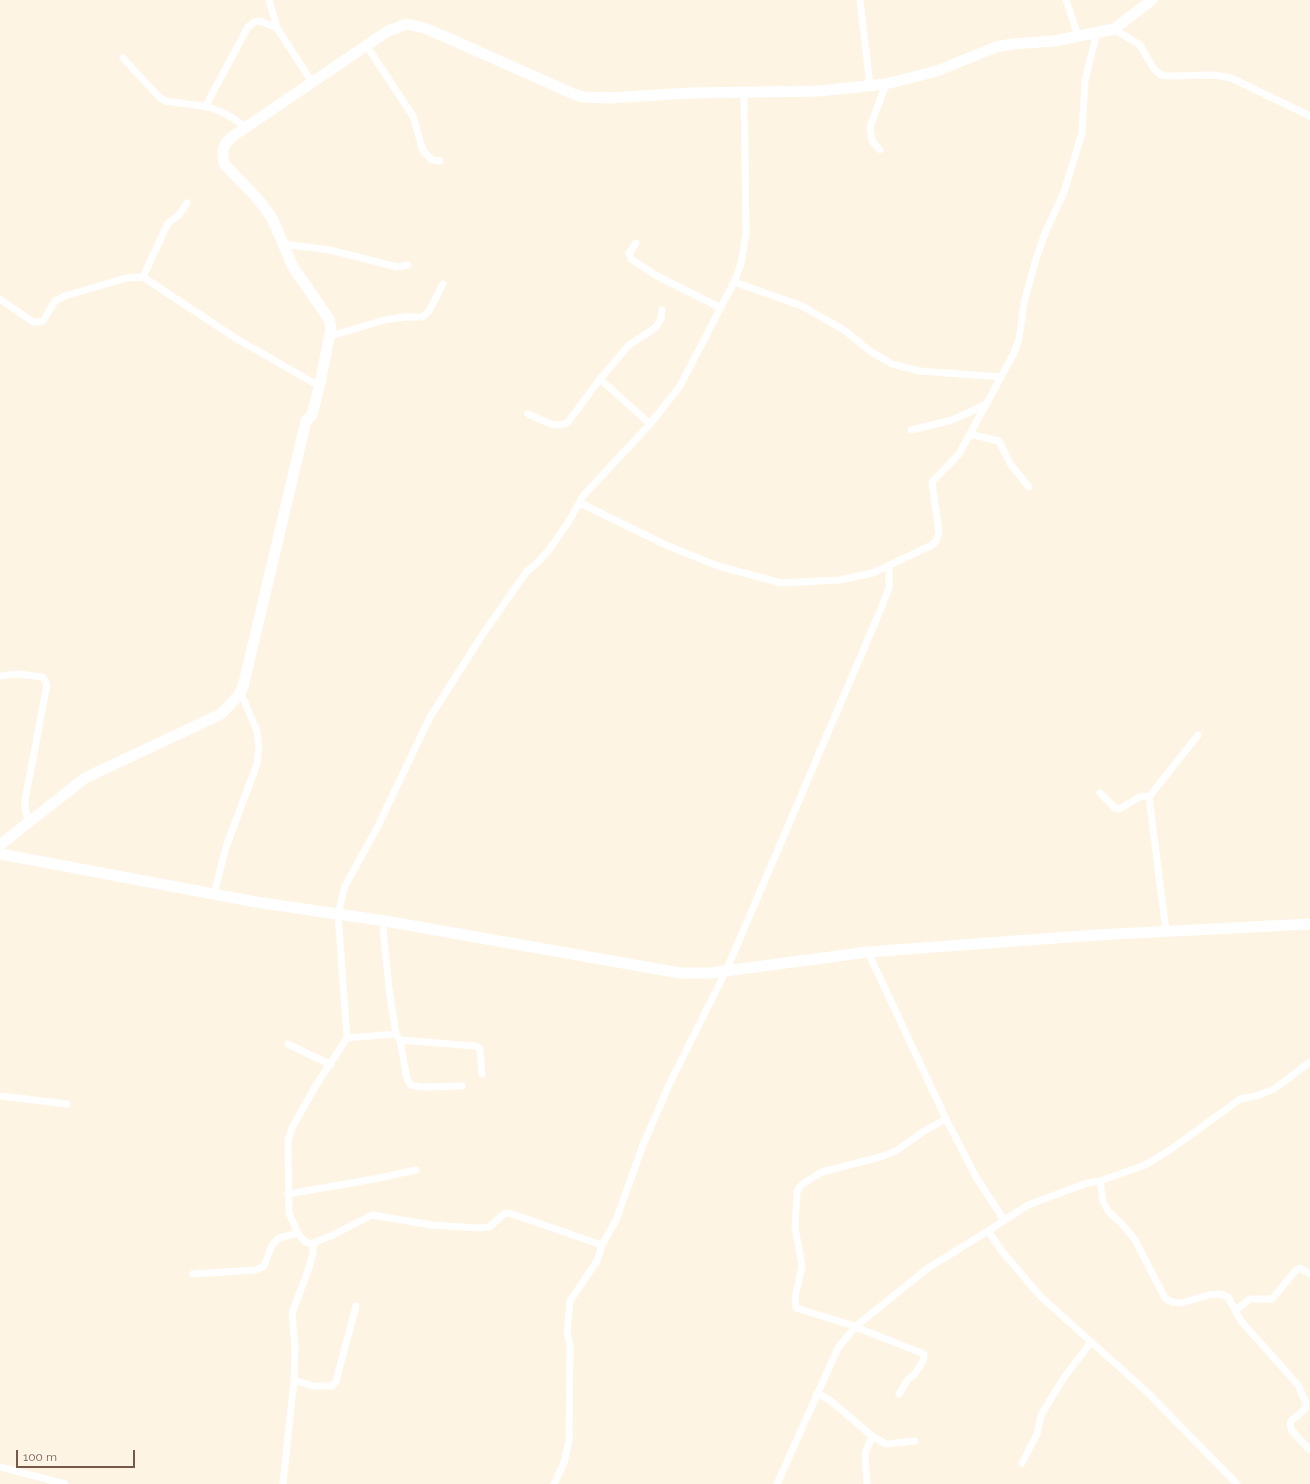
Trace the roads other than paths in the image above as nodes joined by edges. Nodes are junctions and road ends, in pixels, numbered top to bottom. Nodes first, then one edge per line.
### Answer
1 (269, 0) edge
2 (860, 0) edge
3 (1066, 0) edge
4 (1152, 0) edge
5 (277, 28) junction
6 (1114, 29) junction
7 (1097, 33) junction
8 (1078, 36) junction
9 (366, 45) junction
10 (123, 58) dead end
11 (312, 82) junction
12 (886, 84) junction
13 (870, 86) junction
14 (744, 93) junction
15 (205, 107) junction
16 (1310, 116) edge
17 (246, 127) junction
18 (880, 150) dead end
19 (440, 161) dead end
20 (187, 203) dead end
21 (636, 243) dead end
22 (283, 244) junction
23 (408, 265) dead end
24 (143, 277) junction
25 (734, 282) junction
26 (443, 284) dead end
27 (0, 299) edge
28 (721, 308) junction
29 (662, 310) dead end
30 (331, 336) junction
31 (1001, 377) junction
32 (600, 379) junction
33 (319, 386) junction
34 (987, 404) junction
35 (528, 414) dead end
36 (650, 424) junction
37 (912, 430) dead end
38 (969, 434) junction
39 (1028, 487) dead end
40 (580, 503) junction
41 (889, 566) junction
42 (0, 676) edge
43 (240, 691) junction
44 (1198, 735) dead end
45 (1100, 793) dead end
46 (1148, 797) junction
47 (28, 822) junction
48 (0, 844) edge
49 (0, 854) edge
50 (214, 894) junction
51 (338, 914) junction
52 (385, 921) junction
53 (1310, 924) edge
54 (1166, 932) junction
55 (868, 952) junction
56 (726, 971) junction
57 (398, 1037) junction
58 (347, 1038) junction
59 (288, 1044) dead end
60 (1310, 1062) edge
61 (331, 1065) junction
62 (482, 1074) dead end
63 (462, 1086) dead end
64 (0, 1096) edge
65 (66, 1104) dead end
66 (946, 1119) junction
67 (416, 1170) dead end
68 (1100, 1181) junction
69 (288, 1194) junction
70 (1004, 1220) junction
71 (988, 1231) junction
72 (298, 1233) junction
73 (313, 1243) junction
74 (602, 1245) junction
75 (193, 1274) dead end
76 (1310, 1274) edge
77 (356, 1306) dead end
78 (1236, 1310) junction
79 (855, 1327) junction
80 (1091, 1342) junction
81 (294, 1380) junction
82 (817, 1393) junction
83 (899, 1394) dead end
84 (872, 1436) junction
85 (915, 1441) dead end
86 (1310, 1450) edge
87 (1022, 1463) dead end
88 (0, 1467) edge
89 (64, 1484) edge
90 (283, 1484) edge
91 (554, 1484) edge
92 (777, 1484) edge
93 (867, 1484) edge
94 (1236, 1484) edge

1 - 5 street
2 - 13 street
3 - 8 street
4 - 6 street
5 - 11 street
5 - 15 street
6 - 7 street
6 - 16 street
7 - 8 street
7 - 31 street
8 - 12 street
9 - 11 street
9 - 14 street
9 - 19 street
10 - 15 street
11 - 17 street
12 - 13 street
12 - 18 street
13 - 14 street
14 - 25 street
15 - 17 street
17 - 22 street
20 - 24 street
21 - 28 street
22 - 23 street
22 - 30 street
24 - 27 street
24 - 33 street
25 - 28 street
25 - 31 street
26 - 30 street
28 - 36 street
29 - 32 street
30 - 33 street
31 - 34 street
32 - 35 street
32 - 36 street
33 - 43 street
34 - 37 street
34 - 38 street
36 - 40 street
38 - 39 street
38 - 41 street
40 - 41 street
40 - 51 street
41 - 56 street
42 - 47 street
43 - 47 street
43 - 50 street
44 - 46 street
45 - 46 street
46 - 54 street
47 - 48 street
49 - 50 street
50 - 51 street
51 - 52 street
51 - 58 street
52 - 56 street
52 - 57 street
53 - 54 street
54 - 55 street
55 - 56 street
55 - 66 street
56 - 74 street
57 - 58 street
57 - 62 street
57 - 63 street
58 - 61 street
59 - 61 street
60 - 68 street
61 - 69 street
64 - 65 street
66 - 70 street
66 - 79 street
67 - 69 street
68 - 70 street
68 - 78 street
69 - 72 street
70 - 71 street
71 - 79 street
71 - 80 street
72 - 73 street
72 - 75 street
73 - 74 street
73 - 81 street
74 - 91 street
76 - 78 street
77 - 81 street
78 - 86 street
79 - 82 street
79 - 83 street
80 - 87 street
80 - 94 street
81 - 90 street
82 - 84 street
82 - 92 street
84 - 85 street
84 - 93 street
88 - 89 street

